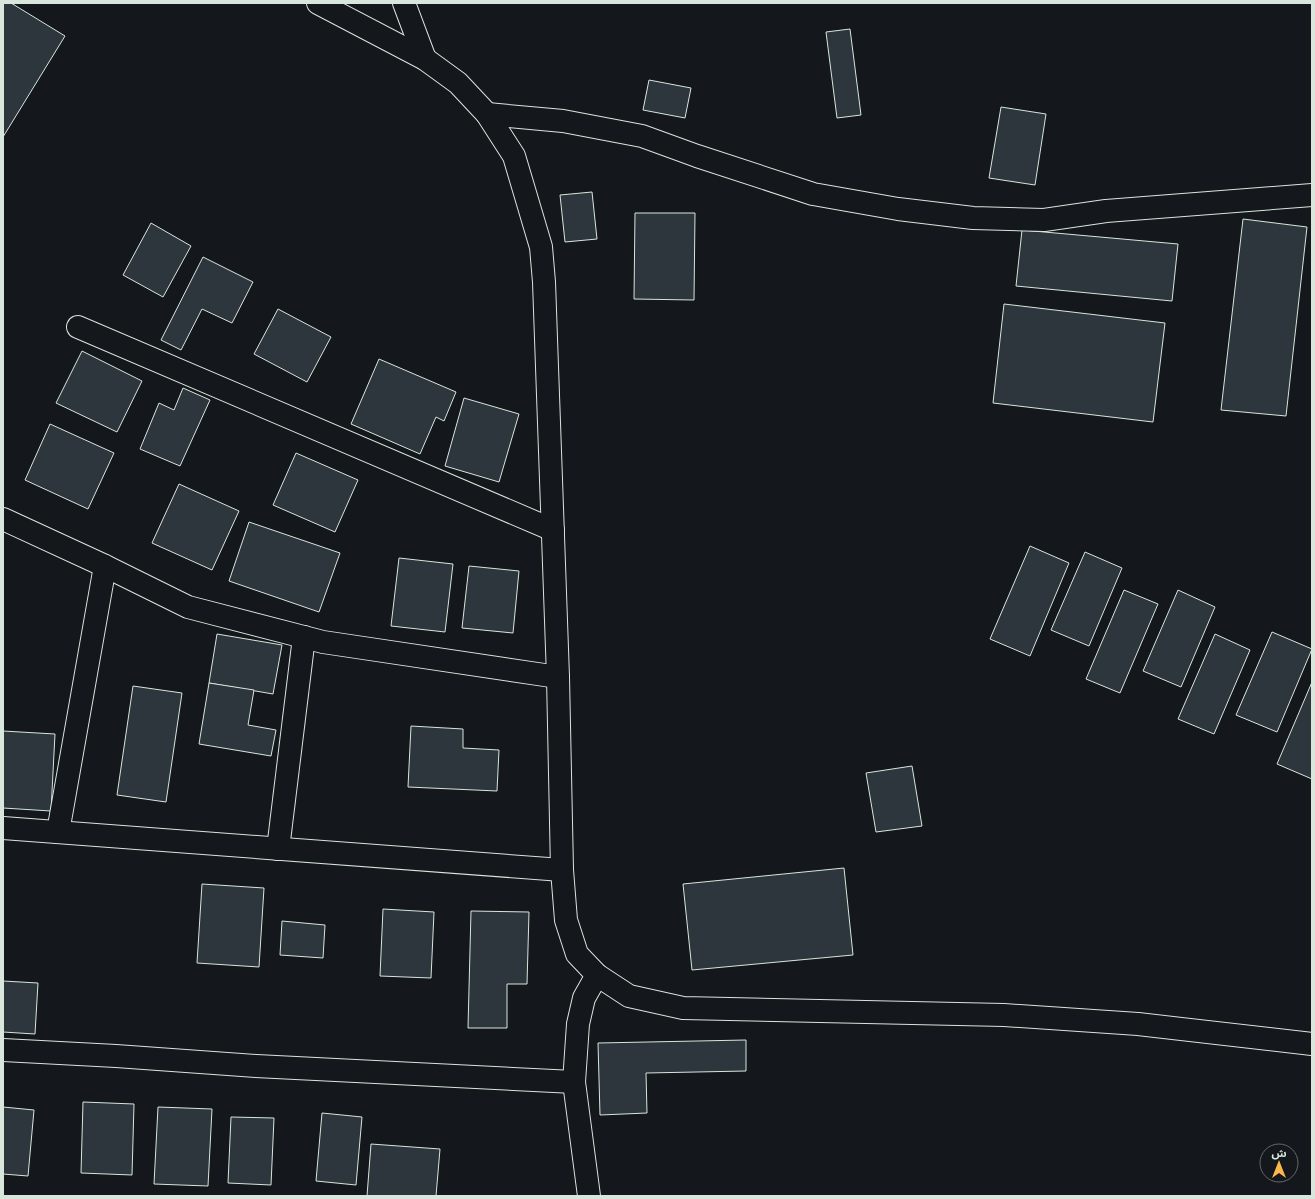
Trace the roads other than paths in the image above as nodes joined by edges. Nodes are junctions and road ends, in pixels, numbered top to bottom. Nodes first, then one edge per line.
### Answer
1 (318, 3) edge
2 (404, 3) edge
3 (425, 59) junction
4 (487, 114) junction
5 (1312, 195) edge
6 (78, 327) dead end
7 (3, 519) edge
8 (553, 530) junction
9 (105, 566) junction
10 (304, 637) junction
11 (558, 677) junction
12 (3, 828) edge
13 (58, 832) junction
14 (278, 849) junction
15 (562, 870) junction
16 (597, 975) junction
17 (1312, 1044) edge
18 (3, 1050) edge
19 (574, 1082) junction
20 (589, 1196) edge

1 - 3 street
2 - 3 street
3 - 4 street
4 - 5 street
4 - 8 street
6 - 8 street
7 - 9 street
8 - 11 street
9 - 10 street
9 - 13 street
10 - 11 street
10 - 14 street
11 - 15 street
12 - 13 street
13 - 14 street
14 - 15 street
15 - 16 street
16 - 17 street
16 - 19 street
18 - 19 street
19 - 20 street

